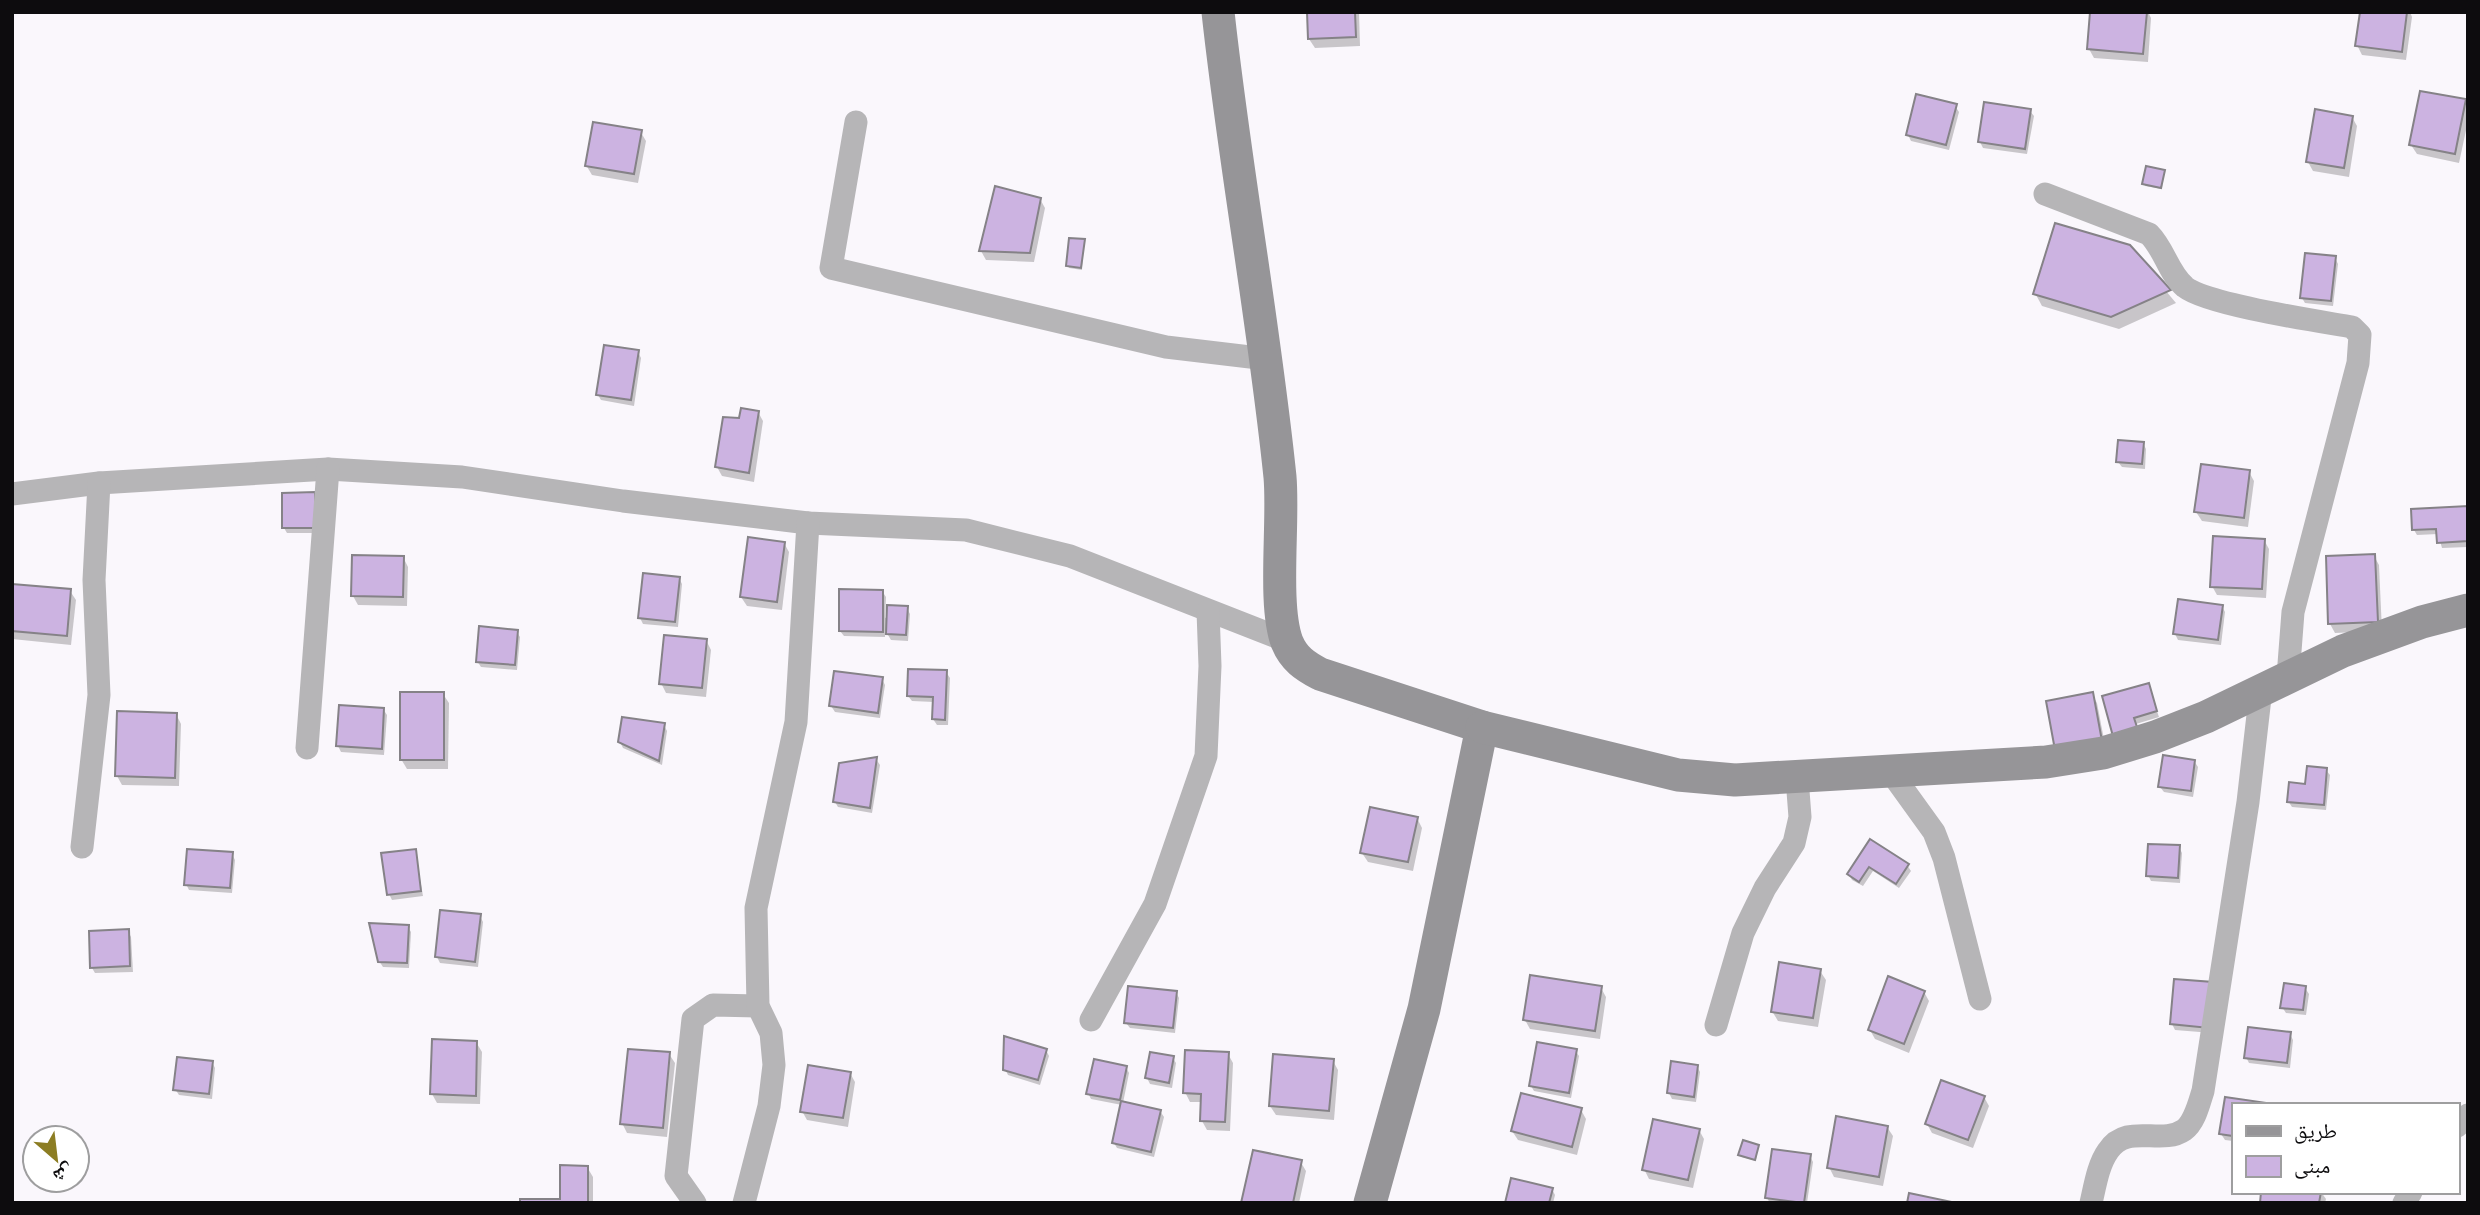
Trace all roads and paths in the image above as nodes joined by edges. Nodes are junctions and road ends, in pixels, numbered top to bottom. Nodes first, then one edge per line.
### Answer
1 (1218, 12) edge
2 (856, 121) dead end
3 (2045, 194) dead end
4 (1268, 359) junction
5 (328, 469) junction
6 (99, 483) junction
7 (12, 494) edge
8 (808, 523) junction
9 (2468, 610) edge
10 (1208, 611) junction
11 (1287, 641) junction
12 (2274, 683) junction
13 (1482, 727) junction
14 (307, 748) dead end
15 (1890, 771) junction
16 (1797, 778) junction
17 (82, 847) dead end
18 (1980, 999) dead end
19 (758, 1006) junction
20 (1091, 1020) dead end
21 (1716, 1025) dead end
22 (695, 1203) edge
23 (744, 1203) edge
24 (1370, 1203) edge
25 (2091, 1203) edge

1 - 4 street
2 - 4 street
3 - 12 street
4 - 11 street
5 - 6 street
5 - 8 street
5 - 14 street
6 - 7 street
6 - 17 street
8 - 10 street
8 - 19 street
9 - 12 street
10 - 11 street
10 - 20 street
11 - 13 street
12 - 15 street
12 - 25 street
13 - 16 street
13 - 24 street
15 - 16 street
15 - 18 street
16 - 21 street
19 - 22 street
19 - 23 street

